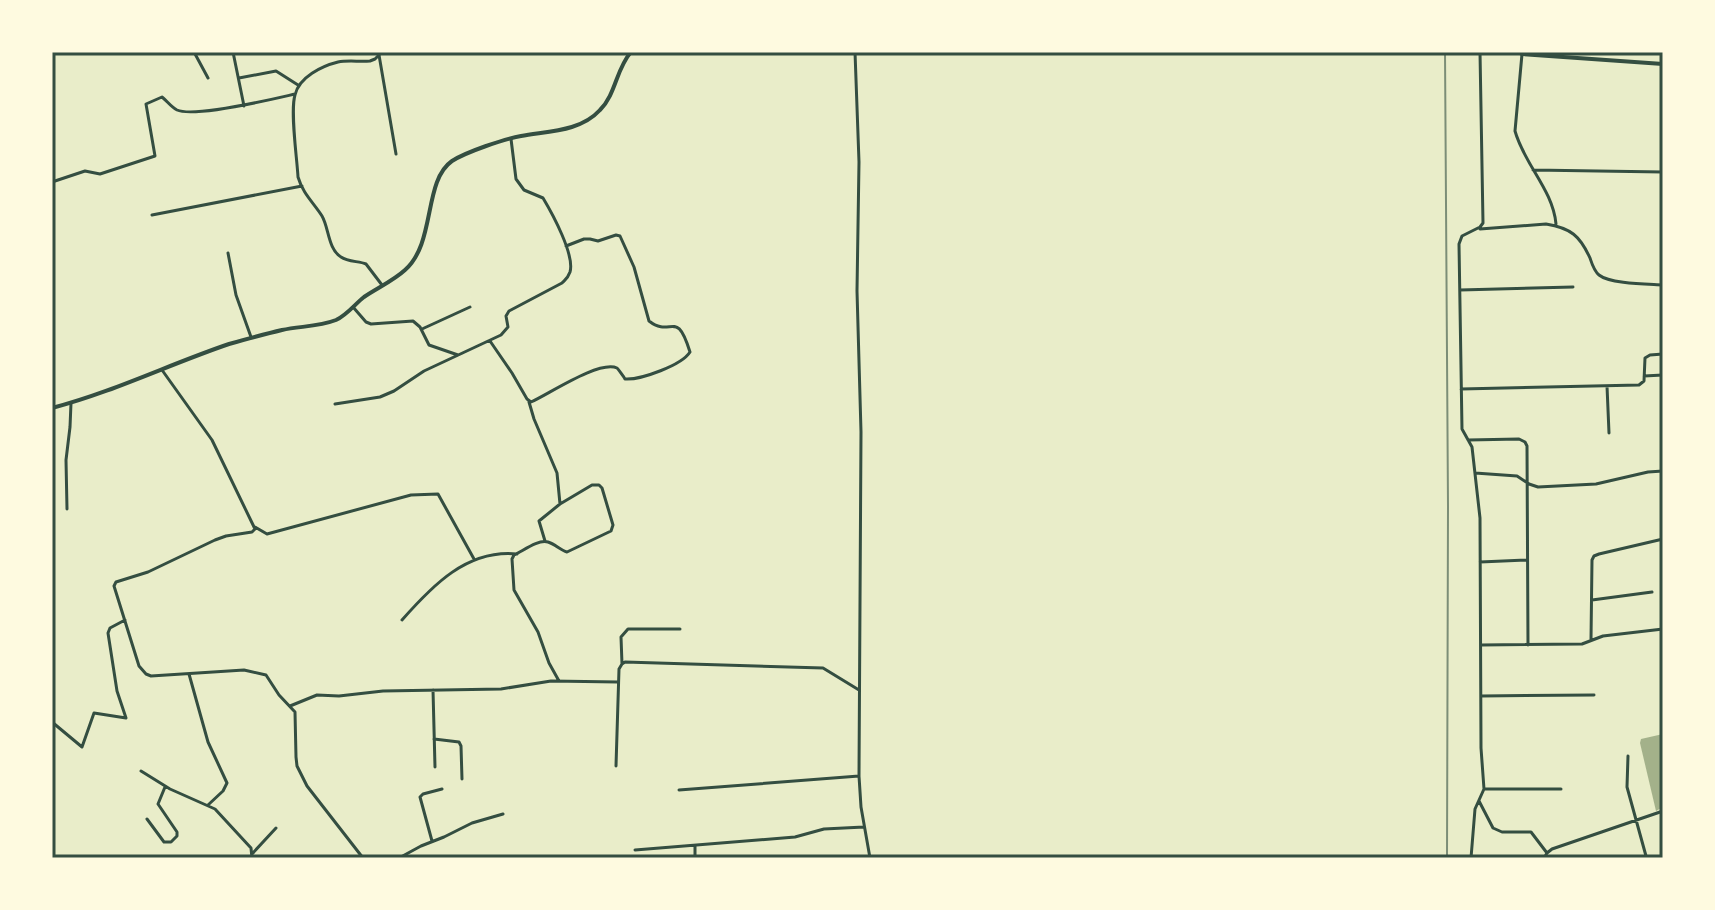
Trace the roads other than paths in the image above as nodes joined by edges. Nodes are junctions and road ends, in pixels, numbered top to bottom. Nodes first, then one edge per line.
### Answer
1 (194, 52) edge
2 (233, 52) edge
3 (628, 52) edge
4 (855, 52) edge
5 (1480, 52) edge
6 (1520, 53) edge
7 (380, 54) edge
8 (1663, 64) edge
9 (208, 78) dead end
10 (239, 78) junction
11 (299, 86) junction
12 (295, 94) junction
13 (244, 106) junction
14 (511, 139) junction
15 (396, 154) dead end
16 (1533, 170) junction
17 (1663, 172) edge
18 (52, 182) edge
19 (302, 186) junction
20 (152, 215) dead end
21 (1556, 226) junction
22 (1476, 229) junction
23 (566, 246) junction
24 (228, 253) dead end
25 (382, 285) junction
26 (1663, 285) edge
27 (1573, 287) dead end
28 (1460, 290) junction
29 (353, 307) junction
30 (470, 307) dead end
31 (422, 329) junction
32 (252, 338) junction
33 (490, 341) junction
34 (1663, 354) edge
35 (458, 355) junction
36 (162, 370) junction
37 (1663, 375) edge
38 (1644, 376) junction
39 (1607, 386) junction
40 (1461, 389) junction
41 (529, 401) junction
42 (71, 403) junction
43 (335, 404) dead end
44 (52, 408) edge
45 (1609, 433) dead end
46 (1468, 440) junction
47 (1663, 471) edge
48 (1475, 473) junction
49 (1527, 483) junction
50 (560, 504) junction
51 (67, 509) dead end
52 (254, 527) junction
53 (1663, 539) edge
54 (545, 541) junction
55 (517, 554) junction
56 (474, 559) junction
57 (1527, 560) junction
58 (1480, 562) junction
59 (1652, 592) dead end
60 (1592, 600) junction
61 (125, 620) junction
62 (402, 620) dead end
63 (680, 629) dead end
64 (1663, 629) edge
65 (1591, 639) junction
66 (1481, 645) junction
67 (1528, 645) junction
68 (622, 664) junction
69 (189, 674) junction
70 (559, 681) junction
71 (618, 682) junction
72 (433, 690) junction
73 (859, 690) junction
74 (1594, 695) dead end
75 (1481, 696) junction
76 (290, 706) junction
77 (52, 722) edge
78 (434, 739) junction
79 (1628, 756) dead end
80 (616, 766) dead end
81 (435, 767) dead end
82 (141, 771) dead end
83 (859, 776) junction
84 (462, 779) dead end
85 (165, 787) junction
86 (442, 789) dead end
87 (1484, 789) junction
88 (1561, 789) dead end
89 (679, 790) dead end
90 (1479, 801) junction
91 (208, 805) junction
92 (1663, 811) edge
93 (503, 814) dead end
94 (147, 819) dead end
95 (1635, 819) junction
96 (864, 827) junction
97 (276, 828) dead end
98 (432, 841) junction
99 (694, 845) junction
100 (635, 850) dead end
101 (1547, 853) junction
102 (252, 856) edge
103 (1646, 856) edge
104 (363, 858) edge
105 (399, 858) edge
106 (695, 858) edge
107 (870, 858) edge
108 (1471, 858) edge
109 (1544, 858) edge

1 - 9 street
2 - 10 street
3 - 14 street
4 - 73 street
5 - 22 street
6 - 8 street
6 - 16 street
7 - 11 street
7 - 15 street
10 - 11 street
10 - 13 street
11 - 12 street
12 - 13 street
12 - 19 street
13 - 18 street
14 - 23 street
14 - 25 street
16 - 17 street
16 - 21 street
19 - 20 street
19 - 25 street
21 - 22 street
21 - 26 street
22 - 28 street
23 - 33 street
23 - 41 street
24 - 32 street
25 - 29 street
27 - 28 street
28 - 40 street
29 - 31 street
29 - 32 street
30 - 31 street
31 - 35 street
32 - 36 street
33 - 35 street
33 - 41 street
34 - 38 street
35 - 43 street
36 - 42 street
36 - 52 street
37 - 38 street
38 - 39 street
39 - 40 street
39 - 45 street
40 - 46 street
41 - 50 street
42 - 44 street
42 - 51 street
46 - 48 street
46 - 49 street
47 - 49 street
48 - 49 street
48 - 58 street
49 - 57 street
50 - 54 street
50 - 54 street
52 - 56 street
52 - 61 street
53 - 60 street
54 - 55 street
55 - 56 street
55 - 70 street
56 - 62 street
57 - 58 street
57 - 67 street
58 - 66 street
59 - 60 street
60 - 65 street
61 - 69 street
61 - 77 street
63 - 68 street
64 - 65 street
65 - 67 street
66 - 67 street
66 - 75 street
68 - 71 street
68 - 73 street
69 - 76 street
69 - 91 street
70 - 71 street
70 - 72 street
71 - 80 street
72 - 76 street
72 - 78 street
73 - 83 street
74 - 75 street
75 - 87 street
76 - 104 street
78 - 81 street
78 - 84 street
79 - 95 street
82 - 85 street
83 - 89 street
83 - 96 street
85 - 91 street
85 - 94 street
86 - 98 street
87 - 88 street
87 - 90 street
90 - 101 street
90 - 108 street
91 - 102 street
92 - 95 street
93 - 98 street
95 - 101 street
95 - 103 street
96 - 99 street
96 - 107 street
97 - 102 street
98 - 105 street
99 - 100 street
99 - 106 street
101 - 109 street

